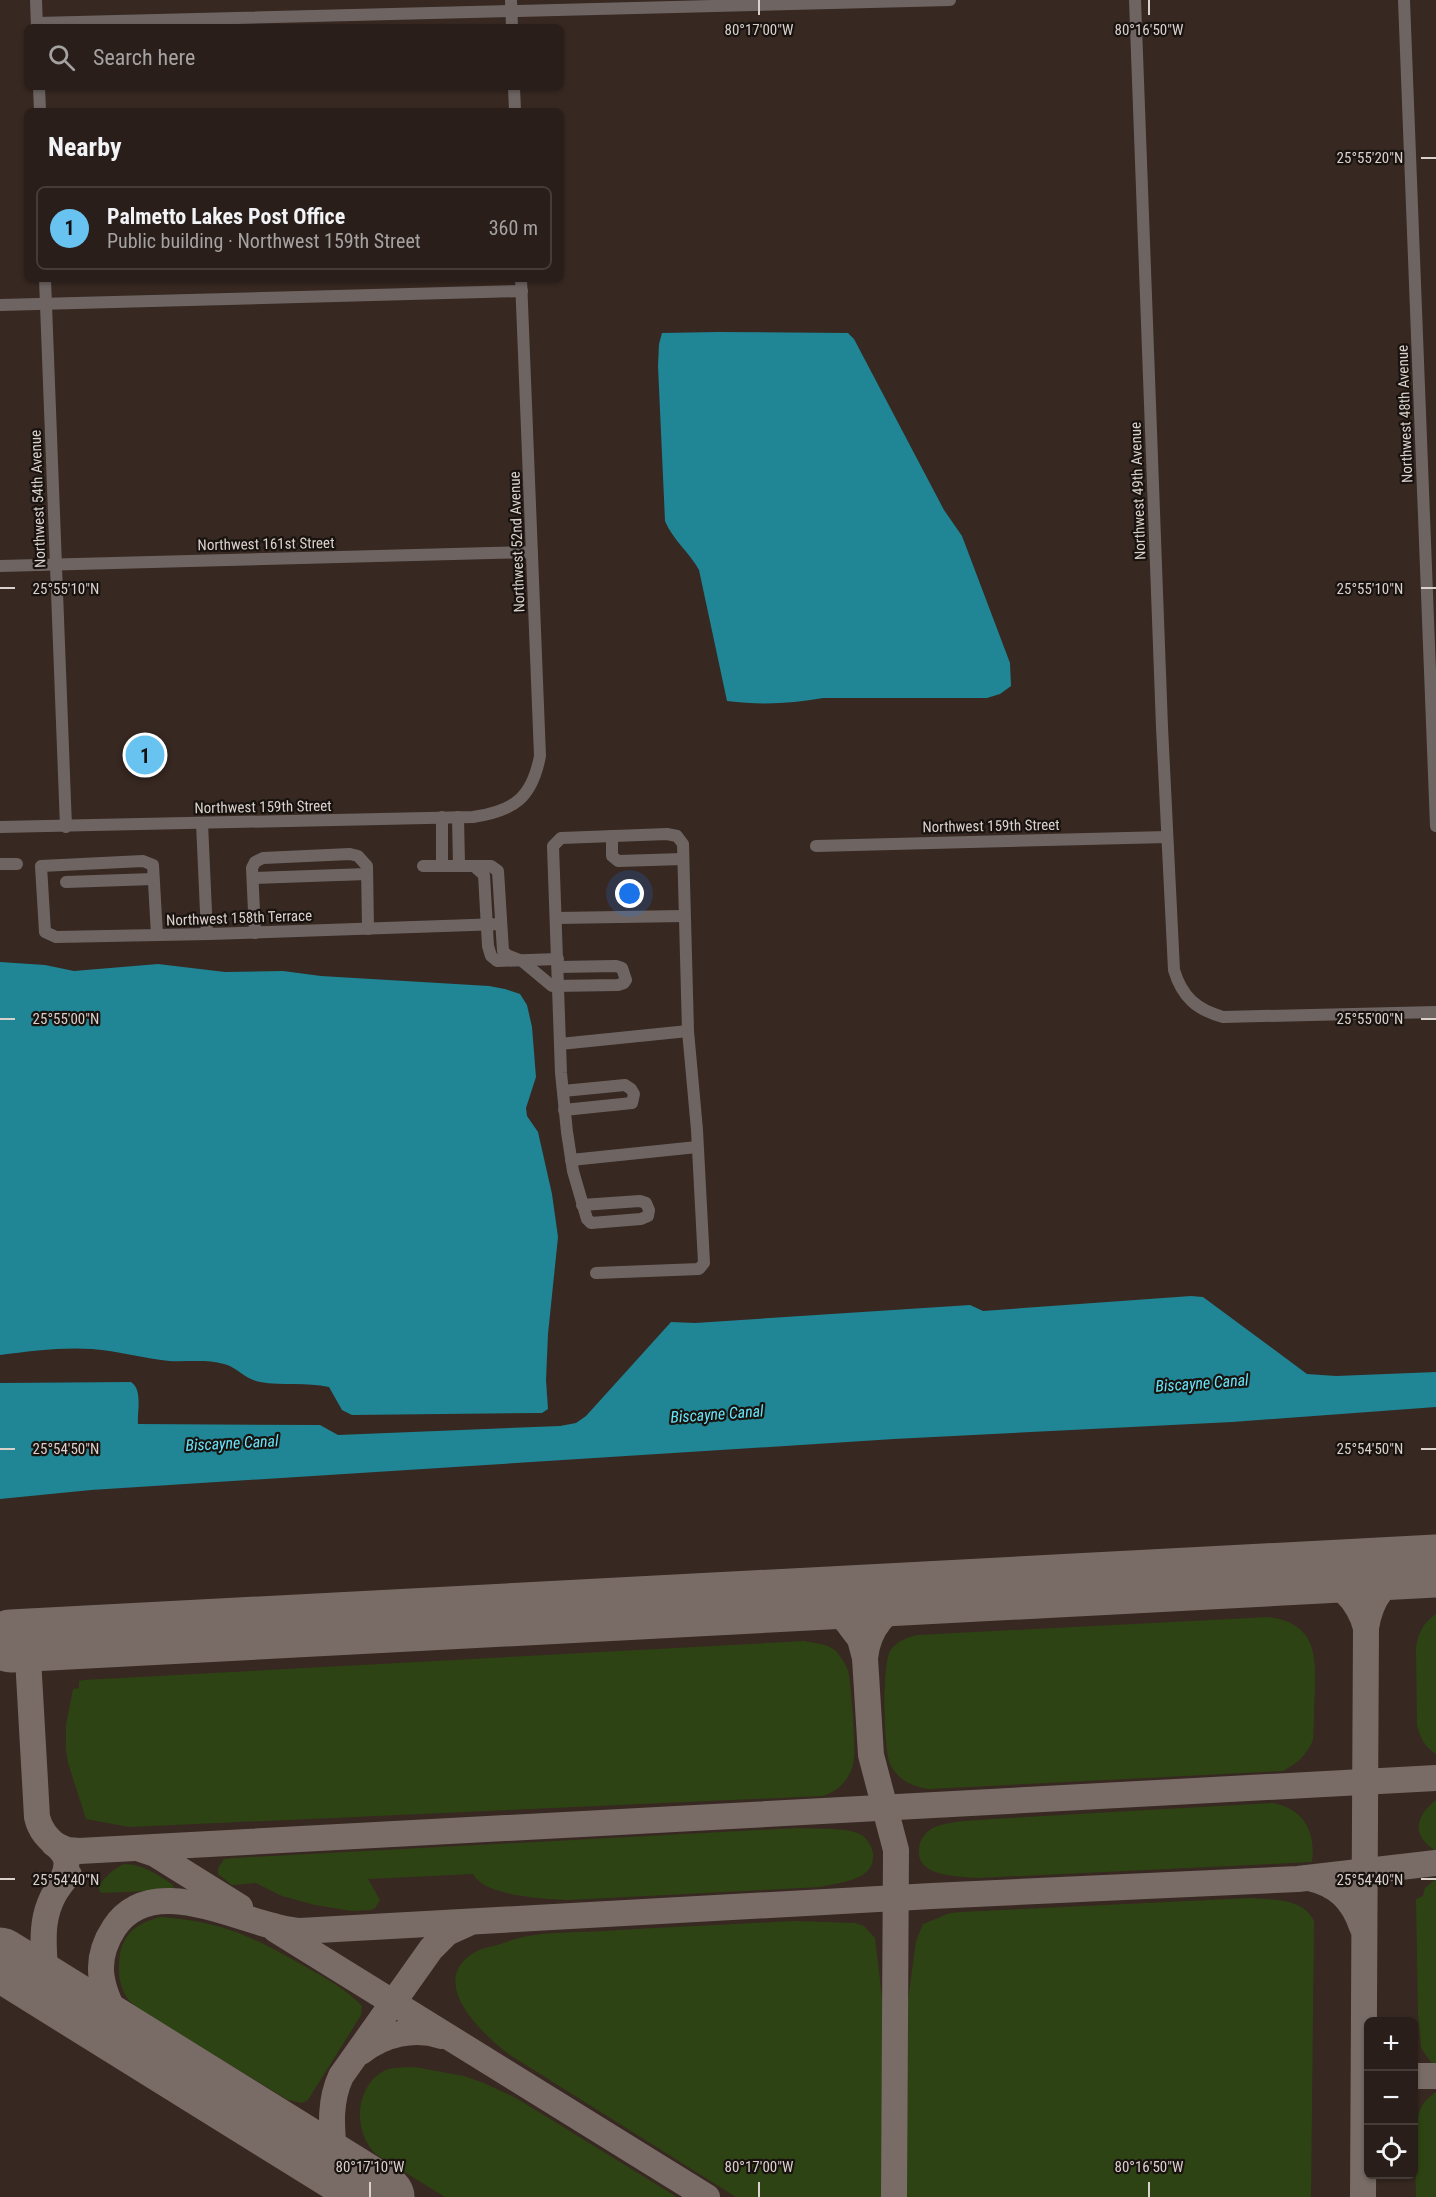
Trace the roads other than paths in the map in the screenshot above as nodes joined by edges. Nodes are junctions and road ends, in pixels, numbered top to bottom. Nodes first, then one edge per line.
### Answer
1 (36, 0) edge
2 (950, 0) edge
3 (1135, 0) edge
4 (1404, 0) edge
5 (511, 6) edge
6 (37, 24) edge
7 (62, 24) edge
8 (512, 24) edge
9 (39, 90) edge
10 (514, 90) edge
11 (40, 108) edge
12 (515, 108) edge
13 (45, 282) edge
14 (522, 285) edge
15 (46, 304) junction
16 (0, 305) edge
17 (532, 552) junction
18 (55, 565) junction
19 (0, 566) edge
20 (522, 799) joint
21 (442, 817) junction
22 (458, 817) junction
23 (202, 823) junction
24 (1436, 826) edge
25 (0, 827) edge
26 (66, 827) junction
27 (612, 836) junction
28 (1167, 837) junction
29 (816, 846) dead end
30 (683, 859) junction
31 (0, 864) edge
32 (17, 864) dead end
33 (442, 865) junction
34 (459, 865) junction
35 (423, 866) dead end
36 (474, 866) junction
37 (367, 874) junction
38 (253, 878) junction
39 (153, 879) junction
40 (66, 882) dead end
41 (684, 916) junction
42 (556, 918) junction
43 (501, 924) junction
44 (487, 925) junction
45 (368, 929) junction
46 (255, 933) junction
47 (207, 934) junction
48 (157, 935) junction
49 (522, 961) junction
50 (558, 963) junction
51 (559, 987) junction
52 (1436, 1012) edge
53 (688, 1031) junction
54 (560, 1044) junction
55 (563, 1091) junction
56 (564, 1110) junction
57 (697, 1147) junction
58 (571, 1160) junction
59 (582, 1205) junction
60 (596, 1273) dead end

1 - 6 street
2 - 5 street
3 - 28 street, Northwest 49th Avenue
4 - 24 street, Northwest 48th Avenue
5 - 7 street
5 - 8 street
9 - 11 street
10 - 12 street
13 - 15 street, Northwest 54th Avenue
14 - 15 street
14 - 17 street, Northwest 52nd Avenue
15 - 16 street
15 - 18 street, Northwest 54th Avenue
17 - 18 street, Northwest 161st Street
17 - 20 street, Northwest 52nd Avenue
18 - 19 street, Northwest 161st Street
18 - 26 street, Northwest 54th Avenue
20 - 22 street, Northwest 159th Street
21 - 22 street, Northwest 159th Street
21 - 23 street, Northwest 159th Street
21 - 33 street
22 - 34 street
23 - 26 street, Northwest 159th Street
23 - 47 street
25 - 26 street, Northwest 159th Street
27 - 30 street
27 - 30 street
27 - 42 street
28 - 29 street, Northwest 159th Street
28 - 52 street, Northwest 49th Avenue
30 - 41 street
31 - 32 street
33 - 34 street
33 - 35 street
34 - 36 street
36 - 43 street
36 - 44 street
37 - 38 street
37 - 38 street
37 - 45 street
38 - 46 street
39 - 40 street
39 - 48 street
39 - 48 street, Northwest 158th Terrace
41 - 42 street
41 - 53 street
42 - 50 street
43 - 44 street, Northwest 158th Terrace
43 - 49 street
44 - 45 street, Northwest 158th Terrace
44 - 49 street
45 - 46 street, Northwest 158th Terrace
46 - 47 street, Northwest 158th Terrace
47 - 48 street, Northwest 158th Terrace
49 - 50 street
49 - 51 street
50 - 51 street
50 - 51 street
51 - 54 street
53 - 54 street
53 - 57 street
54 - 55 street
55 - 56 street
55 - 56 street
56 - 58 street
57 - 58 street
57 - 60 street
58 - 59 street
59 - 59 street

